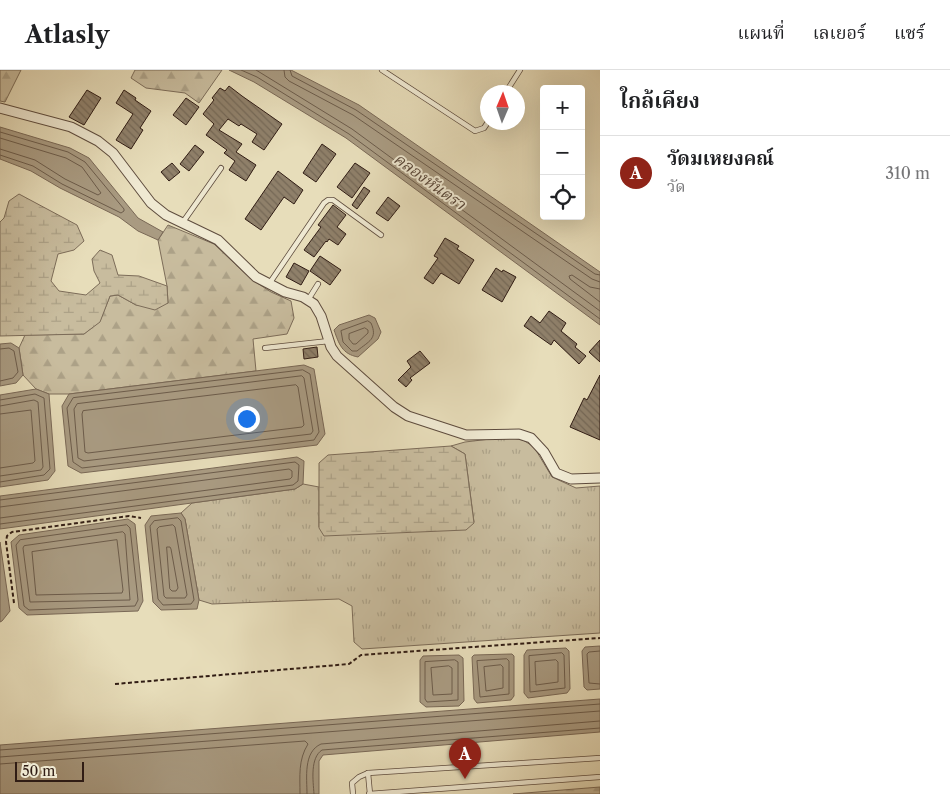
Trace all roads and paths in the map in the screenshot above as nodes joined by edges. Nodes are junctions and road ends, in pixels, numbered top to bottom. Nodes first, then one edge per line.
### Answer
1 (382, 70) edge
2 (520, 70) edge
3 (510, 85) edge
4 (0, 108) edge
5 (480, 129) edge
6 (221, 168) dead end
7 (182, 224) junction
8 (381, 235) dead end
9 (318, 284) dead end
10 (268, 285) junction
11 (308, 300) junction
12 (329, 341) junction
13 (265, 348) dead end
14 (600, 478) edge
15 (141, 518) dead end
16 (14, 604) dead end
17 (600, 638) edge
18 (115, 684) dead end
19 (600, 758) edge
20 (368, 774) junction
21 (600, 776) edge
22 (353, 794) edge
23 (369, 794) edge

1 - 5 lane
2 - 3 lane
4 - 7 street
6 - 7 lane
7 - 10 street
8 - 10 lane
9 - 11 lane
10 - 11 street
11 - 12 street
12 - 13 lane
12 - 14 street
15 - 16 path
17 - 18 path
19 - 20 lane
20 - 22 lane
20 - 23 lane
21 - 23 lane

